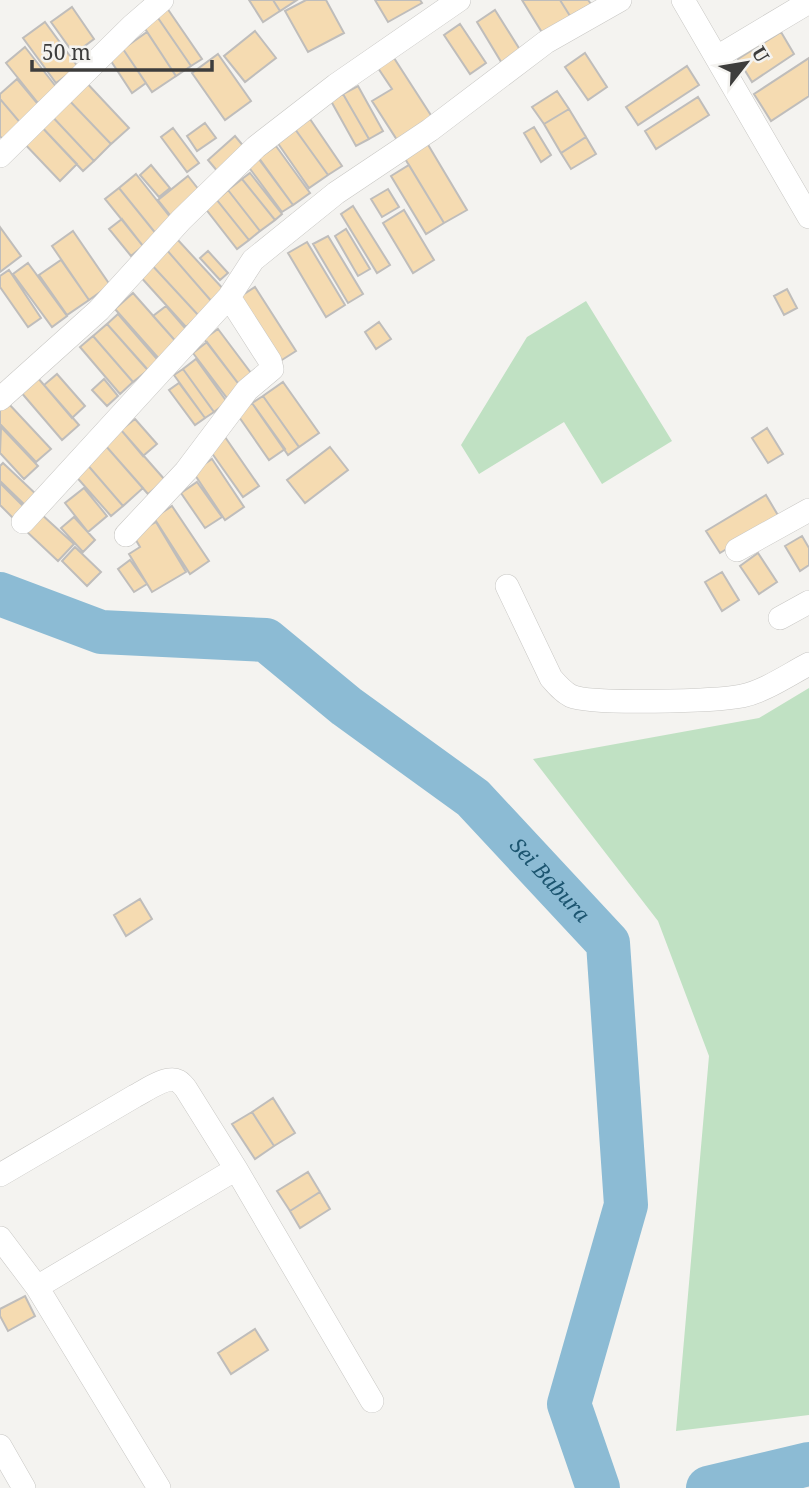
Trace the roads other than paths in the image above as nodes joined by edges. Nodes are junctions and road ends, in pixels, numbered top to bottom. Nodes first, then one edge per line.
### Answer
1 (162, 0) edge
2 (459, 0) edge
3 (620, 0) edge
4 (682, 0) edge
5 (809, 2) edge
6 (717, 57) junction
7 (0, 156) edge
8 (809, 217) edge
9 (229, 297) junction
10 (0, 399) edge
11 (809, 510) edge
12 (23, 522) dead end
13 (126, 535) dead end
14 (737, 550) dead end
15 (507, 586) dead end
16 (809, 602) edge
17 (780, 618) dead end
18 (809, 664) edge
19 (236, 1169) junction
20 (0, 1175) edge
21 (0, 1238) edge
22 (37, 1287) junction
23 (372, 1401) dead end
24 (0, 1446) edge
25 (24, 1488) edge
26 (159, 1488) edge

1 - 7 street
2 - 10 street
3 - 9 street
4 - 6 street
5 - 6 street
6 - 8 street
9 - 12 street
9 - 13 street
11 - 14 street
15 - 18 street
16 - 17 street
19 - 20 street
19 - 22 street
19 - 23 street
21 - 22 street
22 - 26 street
24 - 25 street

